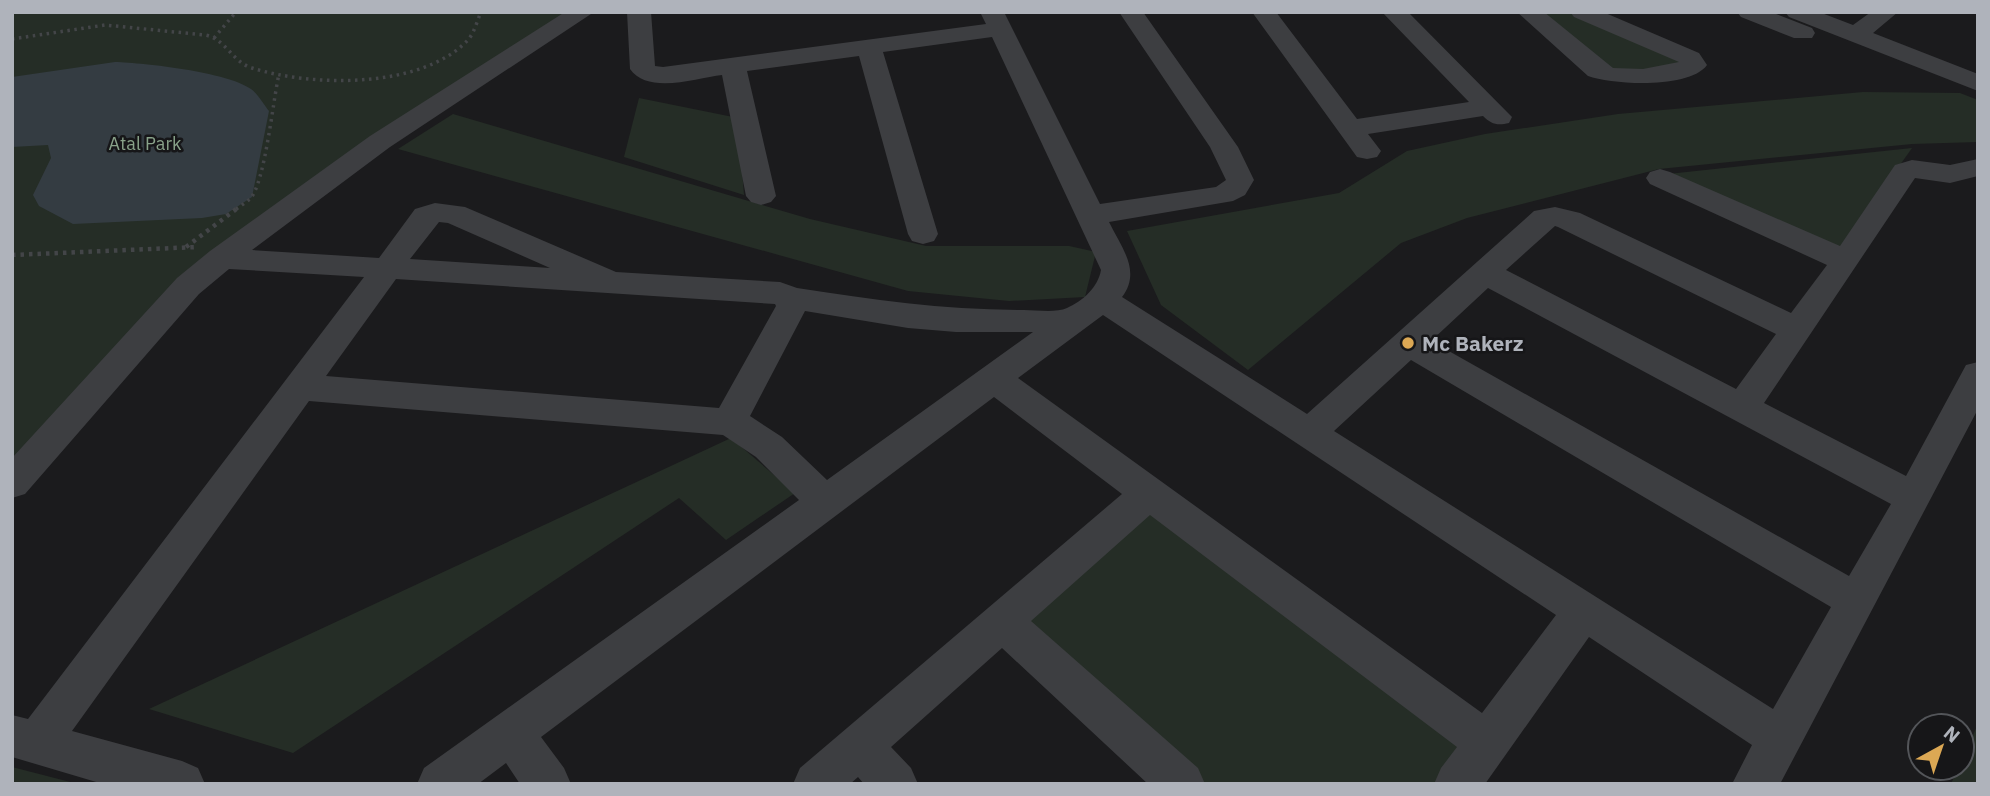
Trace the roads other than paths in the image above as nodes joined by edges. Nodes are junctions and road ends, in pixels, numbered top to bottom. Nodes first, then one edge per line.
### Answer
1 (582, 12) edge
2 (639, 12) edge
3 (1133, 12) edge
4 (1264, 12) edge
5 (1394, 12) edge
6 (1529, 12) edge
7 (1582, 12) edge
8 (1749, 12) edge
9 (1824, 12) edge
10 (1886, 12) edge
11 (996, 21) edge
12 (1800, 23) edge
13 (1861, 32) junction
14 (869, 47) junction
15 (733, 66) junction
16 (1978, 71) edge
17 (1978, 83) edge
18 (1351, 128) junction
19 (1367, 150) dead end
20 (1978, 167) edge
21 (1938, 173) junction
22 (1660, 178) dead end
23 (1978, 187) edge
24 (761, 196) dead end
25 (1091, 215) junction
26 (923, 234) dead end
27 (231, 251) junction
28 (1846, 261) junction
29 (386, 269) junction
30 (1486, 273) junction
31 (610, 282) junction
32 (791, 298) junction
33 (1087, 310) junction
34 (1797, 330) junction
35 (1408, 343) junction
36 (1978, 374) edge
37 (993, 378) junction
38 (298, 387) junction
39 (1741, 408) junction
40 (729, 422) junction
41 (1309, 433) junction
42 (12, 483) edge
43 (1149, 493) junction
44 (1914, 498) junction
45 (825, 502) junction
46 (1856, 601) junction
47 (1584, 611) junction
48 (1002, 621) junction
49 (510, 732) junction
50 (1780, 737) junction
51 (24, 739) edge
52 (1487, 743) junction
53 (859, 746) junction
54 (158, 781) edge
55 (440, 784) edge
56 (548, 784) edge
57 (816, 784) edge
58 (895, 784) edge
59 (1182, 784) edge
60 (1457, 784) edge
61 (1755, 784) edge

1 - 27 street
2 - 15 street
3 - 25 street
4 - 18 street
5 - 18 street
6 - 7 street
8 - 12 street
9 - 13 street
10 - 13 street
11 - 14 street
11 - 25 street
12 - 13 street
13 - 16 street
13 - 17 street
14 - 15 street
14 - 26 street
15 - 24 street
18 - 19 street
20 - 21 street
21 - 23 street
21 - 28 street
22 - 28 street
25 - 33 street
27 - 29 street
27 - 42 street
28 - 34 street
29 - 31 street
29 - 31 street
29 - 38 street
30 - 34 street
30 - 35 street
30 - 39 street
31 - 32 street
32 - 33 street
32 - 40 street
33 - 37 street
33 - 41 street
34 - 39 street
35 - 41 street
35 - 46 street
36 - 44 street
37 - 43 street
37 - 45 street
38 - 40 street
38 - 51 street
39 - 44 street
40 - 45 street
41 - 47 street
43 - 48 street
43 - 52 street
44 - 46 street
45 - 49 street
46 - 50 street
47 - 50 street
47 - 52 street
48 - 53 street
48 - 59 street
49 - 55 street
49 - 56 street
50 - 61 street
51 - 54 street
52 - 60 street
53 - 57 street
53 - 58 street

